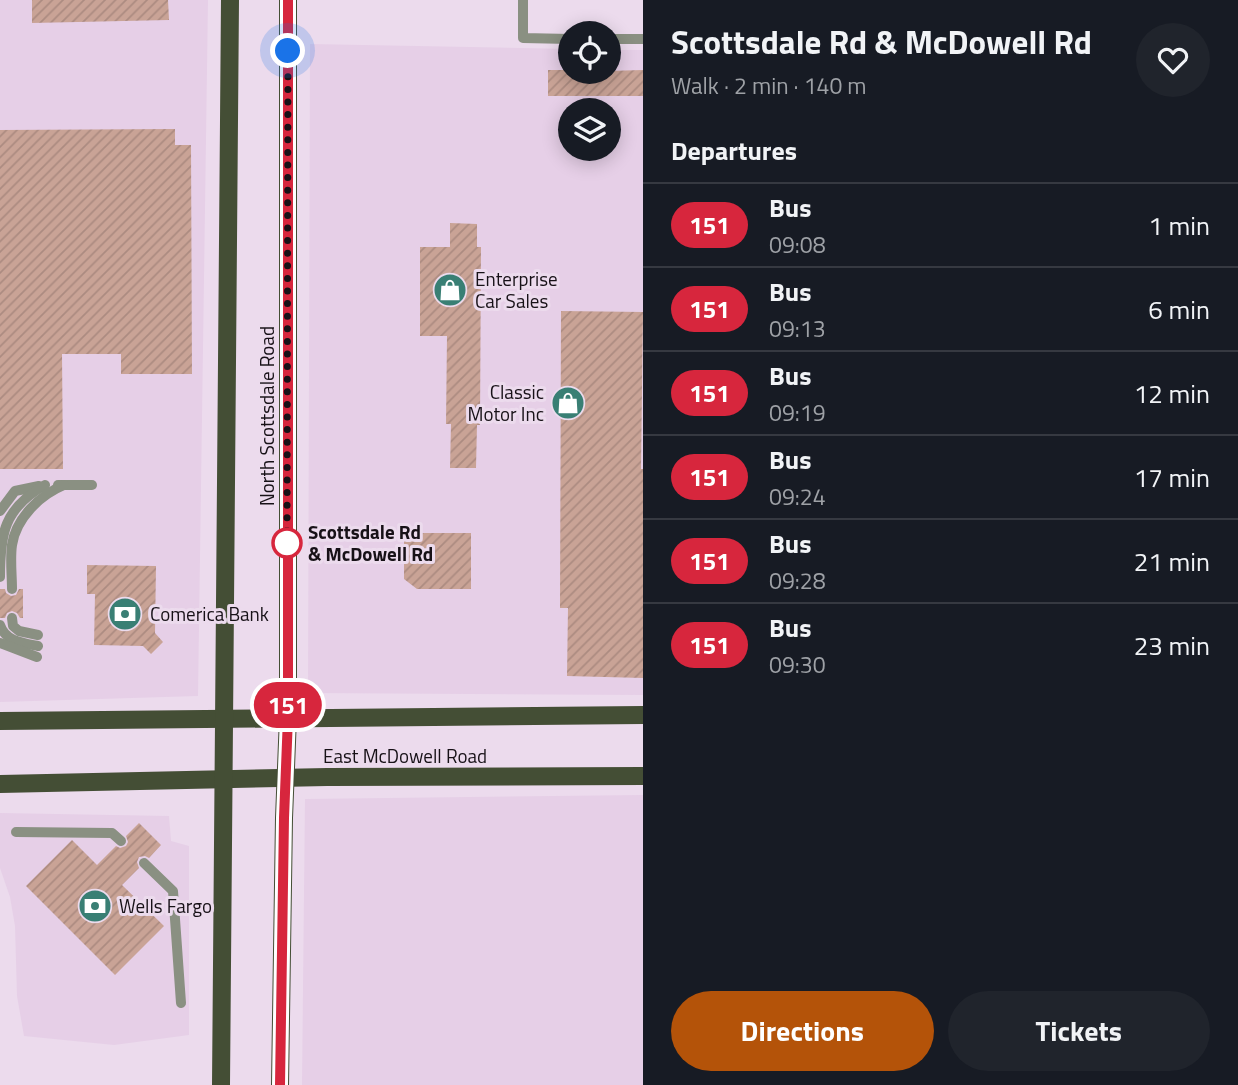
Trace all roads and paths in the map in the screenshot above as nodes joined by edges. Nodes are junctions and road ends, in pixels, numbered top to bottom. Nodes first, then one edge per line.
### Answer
1 (230, 0) edge
2 (288, 0) edge
3 (523, 0) edge
4 (558, 38) edge
5 (621, 39) edge
6 (643, 39) edge
7 (45, 485) junction
8 (64, 485) junction
9 (92, 485) dead end
10 (0, 511) edge
11 (0, 578) edge
12 (12, 589) dead end
13 (12, 618) dead end
14 (0, 625) edge
15 (0, 643) edge
16 (38, 646) junction
17 (643, 715) edge
18 (224, 717) junction
19 (288, 717) junction
20 (0, 721) edge
21 (643, 776) edge
22 (286, 779) junction
23 (223, 780) junction
24 (0, 784) edge
25 (16, 832) dead end
26 (121, 841) dead end
27 (144, 863) dead end
28 (181, 1003) dead end
29 (221, 1085) edge
30 (280, 1085) edge

1 - 18 main road, North Scottsdale Road
2 - 19 main road, North Scottsdale Road
3 - 4 lane
5 - 6 lane
7 - 8 lane
7 - 10 lane
7 - 11 lane
8 - 9 lane
8 - 12 lane
13 - 16 lane
14 - 16 lane
15 - 16 lane
17 - 19 main road, East McDowell Road
18 - 19 main road, East McDowell Road
18 - 20 main road, East McDowell Road
18 - 23 main road, North Scottsdale Road
19 - 22 main road, North Scottsdale Road
21 - 22 main road, East McDowell Road
22 - 23 main road, East McDowell Road
22 - 30 main road, North Scottsdale Road
23 - 24 main road, East McDowell Road
23 - 29 main road, North Scottsdale Road
25 - 26 lane
27 - 28 lane

